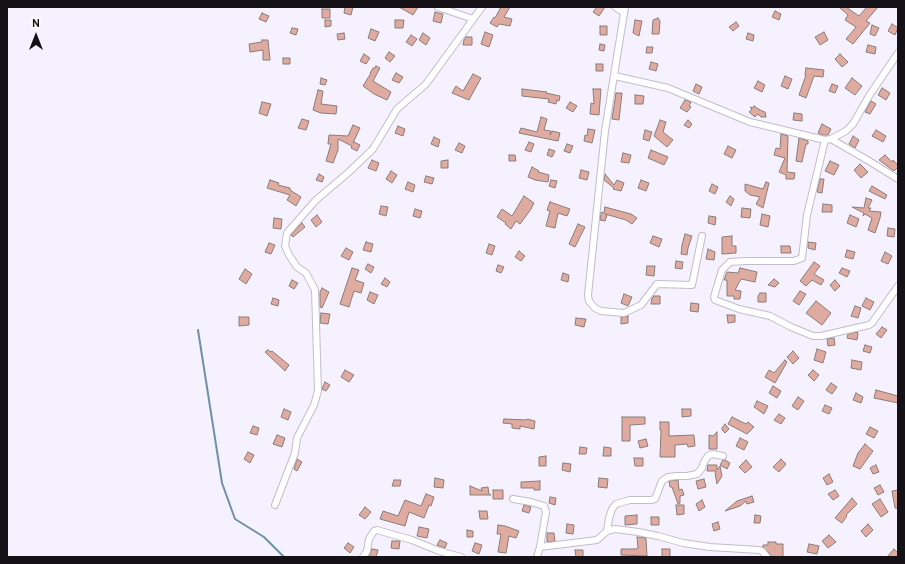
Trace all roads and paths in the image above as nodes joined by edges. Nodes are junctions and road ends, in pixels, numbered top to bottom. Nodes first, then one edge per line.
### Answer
1 (438, 7) edge
2 (482, 7) edge
3 (615, 7) edge
4 (625, 10) edge
5 (473, 19) junction
6 (898, 53) edge
7 (615, 76) junction
8 (828, 140) junction
9 (898, 179) edge
10 (702, 236) dead end
11 (898, 286) edge
12 (723, 456) dead end
13 (513, 499) dead end
14 (275, 505) dead end
15 (608, 531) junction
16 (540, 547) junction
17 (363, 557) edge
18 (461, 557) edge
19 (537, 557) edge
20 (767, 557) edge

1 - 5 street
2 - 5 street
3 - 4 street
4 - 7 street
5 - 14 street
6 - 8 street
7 - 8 street
7 - 10 street
8 - 9 street
8 - 11 street
12 - 15 street
13 - 16 street
15 - 16 street
15 - 20 street
16 - 19 street
17 - 18 street

